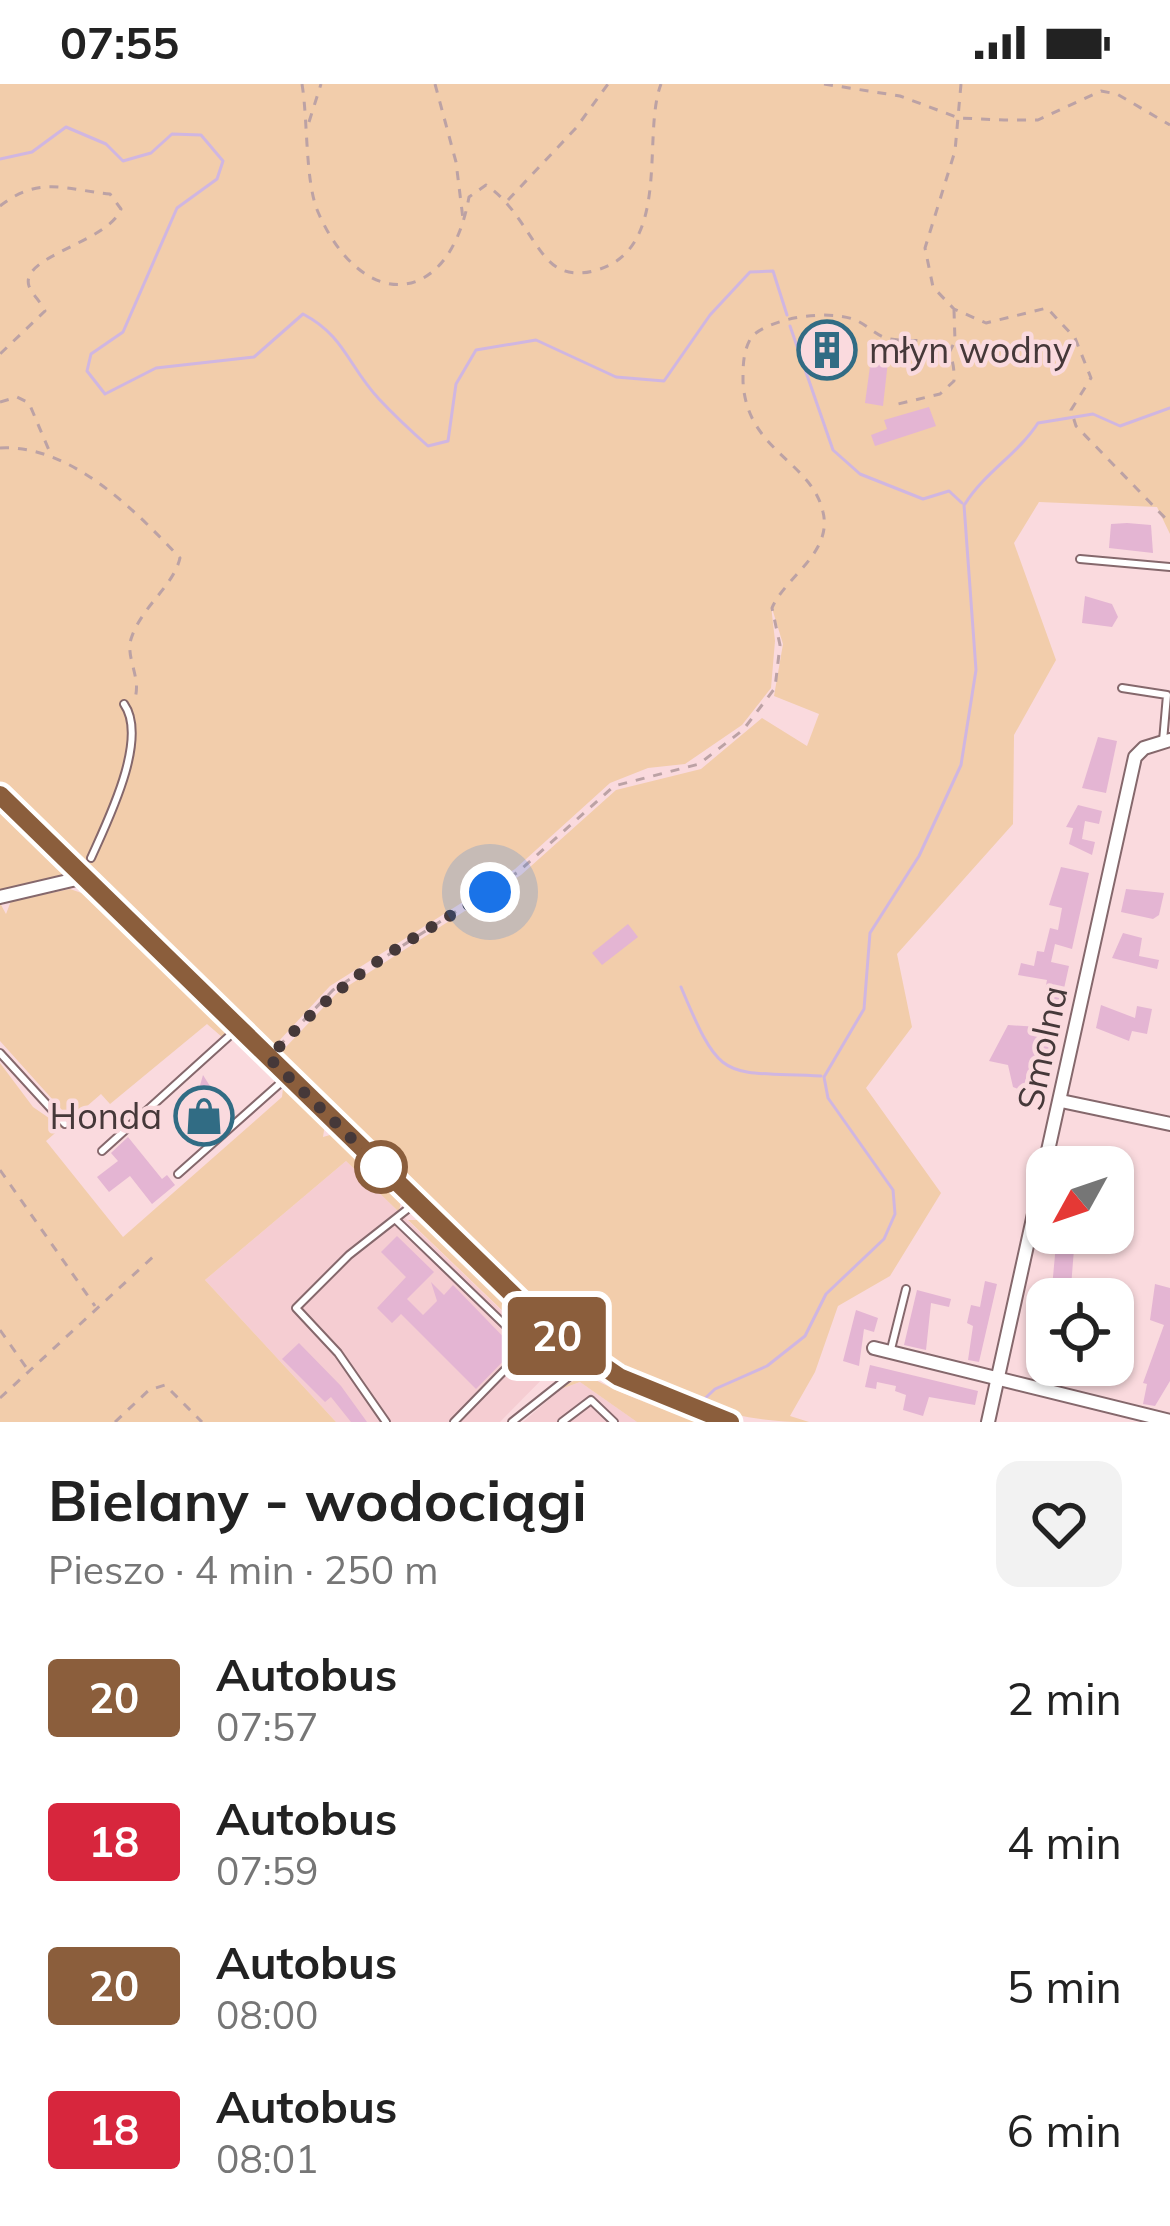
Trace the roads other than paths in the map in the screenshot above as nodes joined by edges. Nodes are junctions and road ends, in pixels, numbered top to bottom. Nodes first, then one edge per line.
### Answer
1 (1080, 560) dead end
2 (1170, 567) edge
3 (1122, 688) dead end
4 (126, 707) road end
5 (1167, 741) edge
6 (0, 795) edge
7 (91, 858) dead end
8 (85, 878) junction
9 (4, 896) edge
10 (8, 913) dead end
11 (238, 1028) junction
12 (0, 1053) edge
13 (288, 1076) junction
14 (1061, 1101) junction
15 (65, 1124) dead end
16 (1170, 1124) edge
17 (102, 1150) dead end
18 (178, 1174) dead end
19 (416, 1202) junction
20 (396, 1220) junction
21 (906, 1289) dead end
22 (528, 1346) junction
23 (874, 1348) dead end
24 (891, 1352) junction
25 (591, 1360) junction
26 (561, 1378) junction
27 (998, 1379) junction
28 (708, 1417) edge
29 (1170, 1421) edge
30 (386, 1422) edge
31 (454, 1422) edge
32 (512, 1422) edge
33 (562, 1422) edge
34 (614, 1422) edge
35 (988, 1422) edge

1 - 2 lane
3 - 5 lane
4 - 7 lane
5 - 14 street, Smolna
6 - 8 main road
8 - 9 street
8 - 11 main road
9 - 10 lane
11 - 13 main road
11 - 17 lane
12 - 15 lane
13 - 18 lane
13 - 19 main road
14 - 16 street
14 - 27 street, Smolna
19 - 20 lane
19 - 25 main road
20 - 22 lane
20 - 30 lane
21 - 24 lane
22 - 26 lane
22 - 31 lane
23 - 24 street
24 - 27 street
25 - 26 lane
25 - 28 main road
26 - 32 lane
27 - 29 street
27 - 35 street, Smolna
33 - 34 lane

